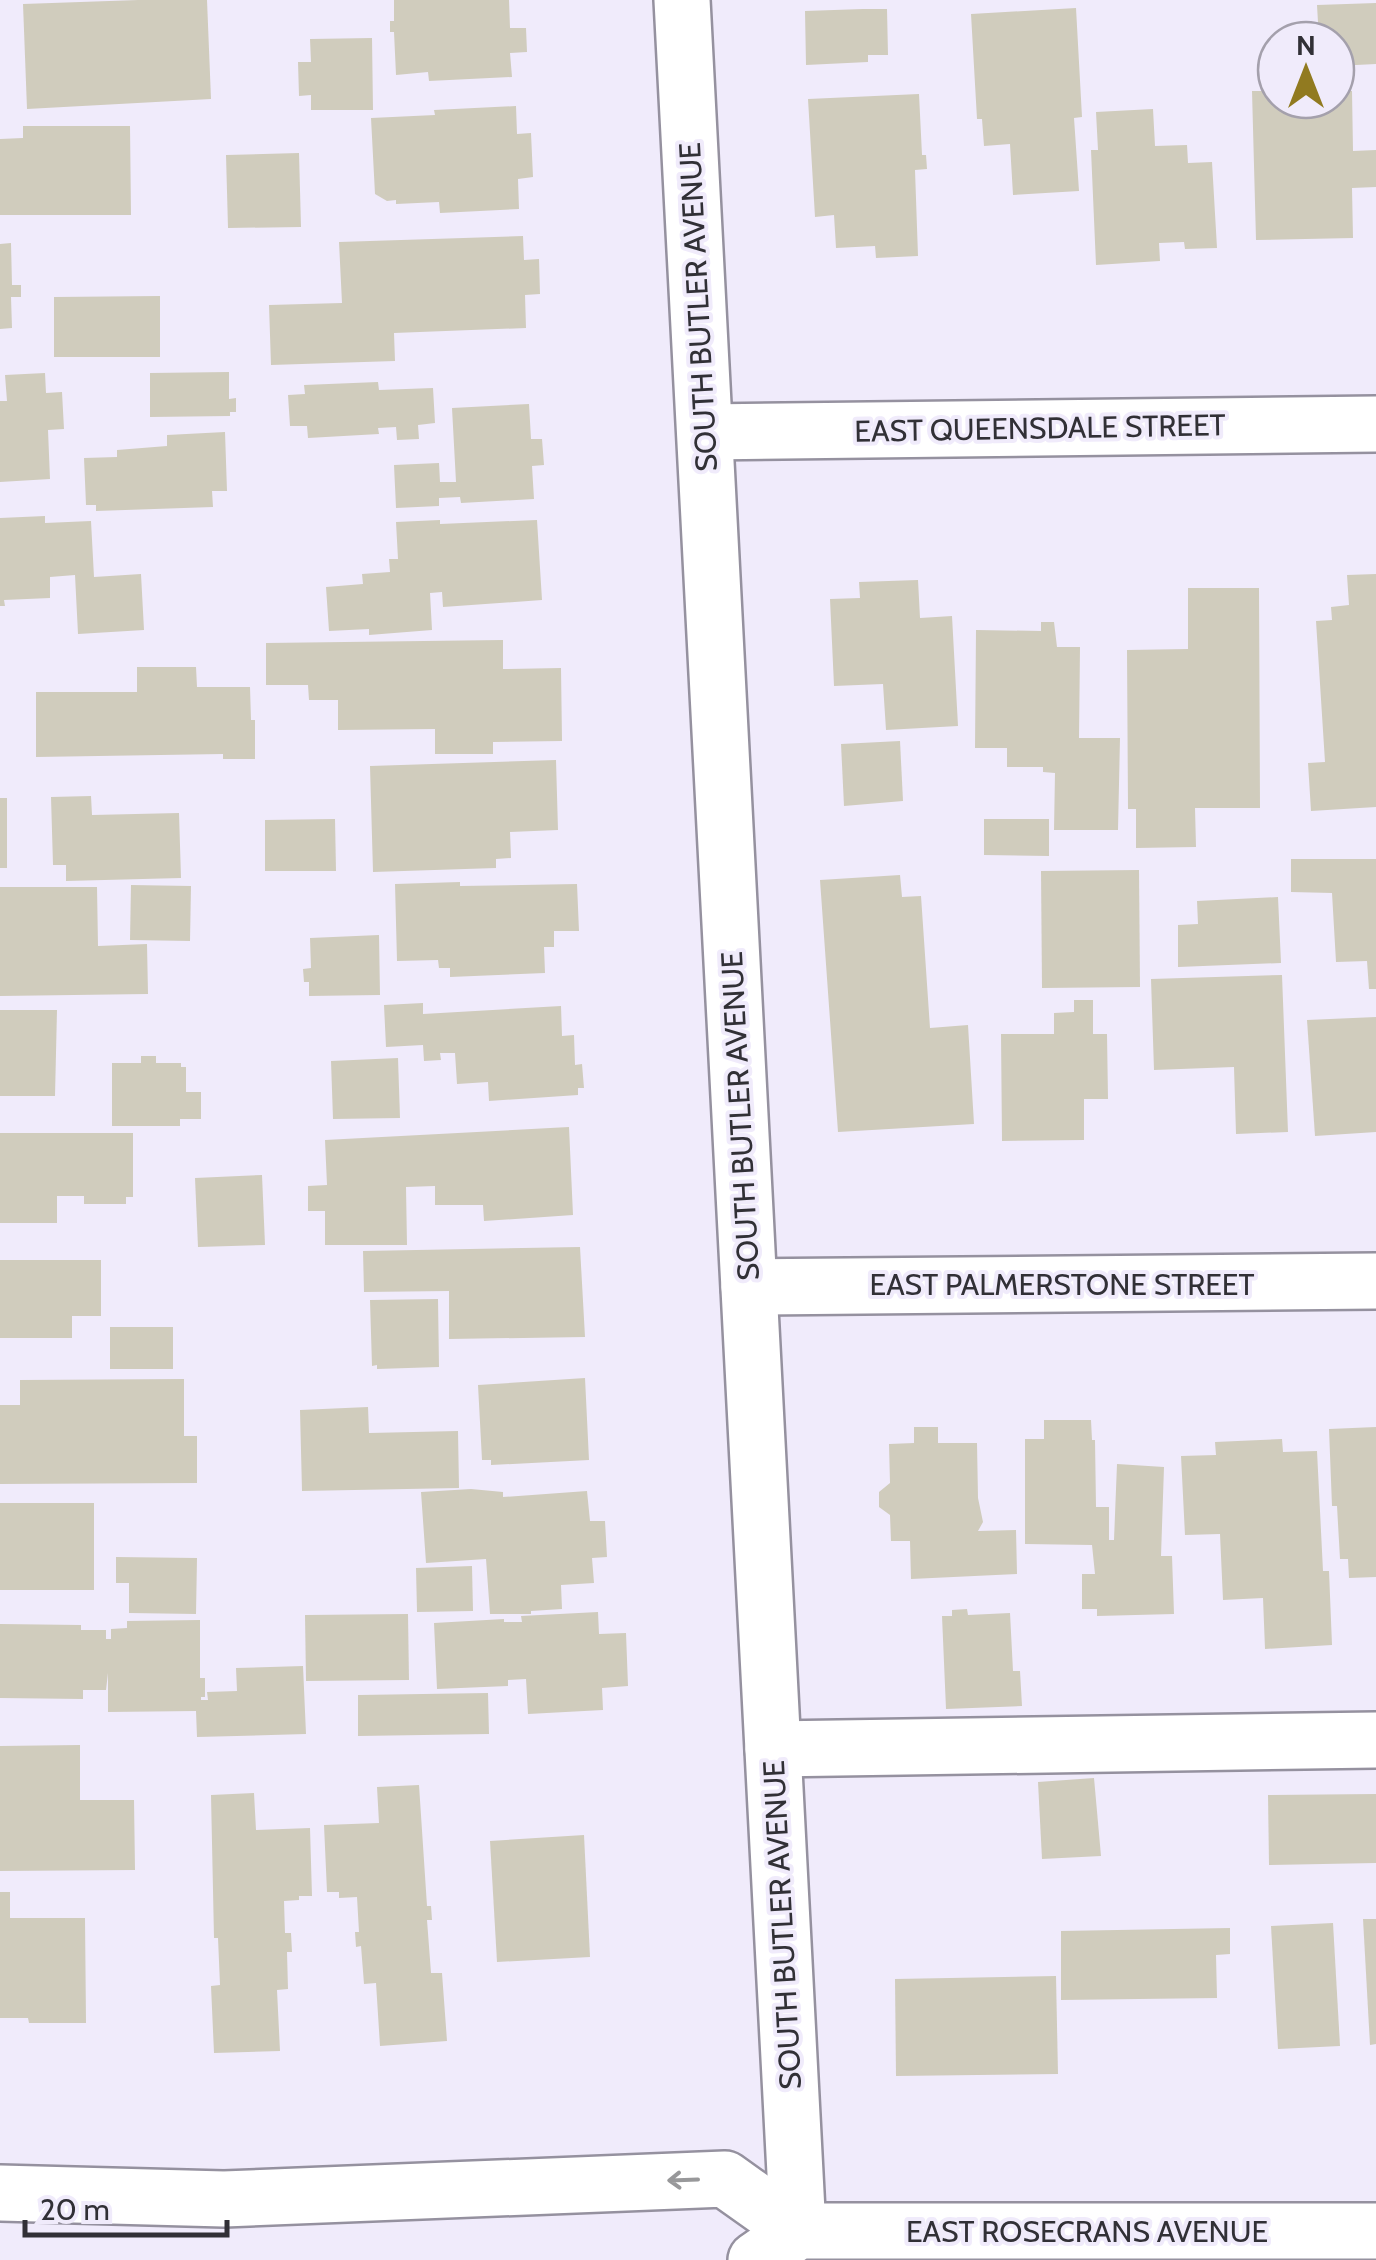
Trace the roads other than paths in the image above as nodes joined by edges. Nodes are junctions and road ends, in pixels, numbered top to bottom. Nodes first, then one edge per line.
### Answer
1 (682, 0) edge
2 (1376, 424) edge
3 (705, 432) junction
4 (1376, 1281) edge
5 (749, 1286) junction
6 (1376, 1740) edge
7 (773, 1750) junction
8 (0, 2193) edge
9 (1376, 2231) edge
10 (777, 2246) edge

1 - 3 street, SOUTH BUTLER AVENUE
2 - 3 street, EAST QUEENSDALE STREET
3 - 5 street, SOUTH BUTLER AVENUE
4 - 5 street, EAST PALMERSTONE STREET
5 - 7 street, SOUTH BUTLER AVENUE
6 - 7 street
7 - 10 street, SOUTH BUTLER AVENUE
10 -> 8 street
9 - 10 street, EAST ROSECRANS AVENUE

